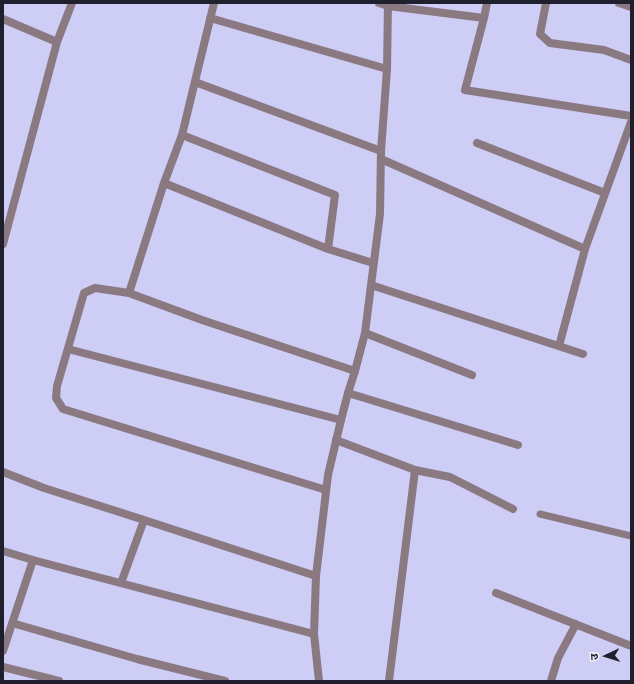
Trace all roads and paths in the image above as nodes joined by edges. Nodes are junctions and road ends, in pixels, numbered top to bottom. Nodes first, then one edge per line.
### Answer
1 (72, 3) edge
2 (214, 3) edge
3 (379, 3) edge
4 (486, 3) edge
5 (546, 3) edge
6 (619, 3) edge
7 (388, 4) edge
8 (631, 7) edge
9 (210, 18) junction
10 (484, 18) junction
11 (3, 19) edge
12 (57, 42) junction
13 (631, 60) edge
14 (387, 69) junction
15 (195, 82) junction
16 (631, 116) edge
17 (631, 122) edge
18 (182, 135) junction
19 (477, 143) dead end
20 (381, 155) junction
21 (164, 183) junction
22 (605, 193) junction
23 (3, 244) edge
24 (328, 248) junction
25 (585, 249) junction
26 (374, 263) junction
27 (371, 285) junction
28 (129, 293) junction
29 (365, 333) junction
30 (559, 346) junction
31 (68, 349) junction
32 (583, 354) dead end
33 (355, 371) junction
34 (472, 375) dead end
35 (348, 393) junction
36 (341, 420) junction
37 (336, 440) junction
38 (518, 445) dead end
39 (415, 470) junction
40 (3, 472) edge
41 (326, 490) junction
42 (513, 509) dead end
43 (540, 514) dead end
44 (144, 520) junction
45 (631, 536) edge
46 (3, 551) edge
47 (33, 560) junction
48 (316, 576) junction
49 (121, 583) junction
50 (496, 593) dead end
51 (12, 623) junction
52 (576, 624) junction
53 (314, 634) junction
54 (631, 646) edge
55 (3, 651) edge
56 (3, 667) edge
57 (59, 681) edge
58 (225, 681) edge
59 (319, 681) edge
60 (389, 681) edge
61 (551, 681) edge

1 - 12 street
2 - 9 street
3 - 7 street
4 - 10 street
5 - 13 street
6 - 8 street
7 - 10 street
7 - 14 street
9 - 14 street
9 - 15 street
10 - 16 street
11 - 12 street
12 - 23 street
14 - 20 street
15 - 18 street
15 - 20 street
17 - 22 street
18 - 21 street
18 - 24 street
19 - 22 street
20 - 25 street
20 - 26 street
21 - 24 street
21 - 28 street
22 - 25 street
24 - 26 street
25 - 30 street
26 - 27 street
27 - 29 street
27 - 30 street
28 - 31 street
28 - 33 street
29 - 33 street
29 - 34 street
30 - 32 street
31 - 36 street
31 - 41 street
33 - 35 street
35 - 36 street
35 - 38 street
36 - 37 street
37 - 39 street
37 - 41 street
39 - 42 street
39 - 60 street
40 - 44 street
41 - 48 street
43 - 45 lane
44 - 48 street
44 - 49 street
46 - 47 street
47 - 49 street
47 - 51 street
48 - 53 street
49 - 53 street
50 - 52 street
51 - 55 street
51 - 58 street
52 - 54 street
52 - 61 street
53 - 59 street
56 - 57 street

